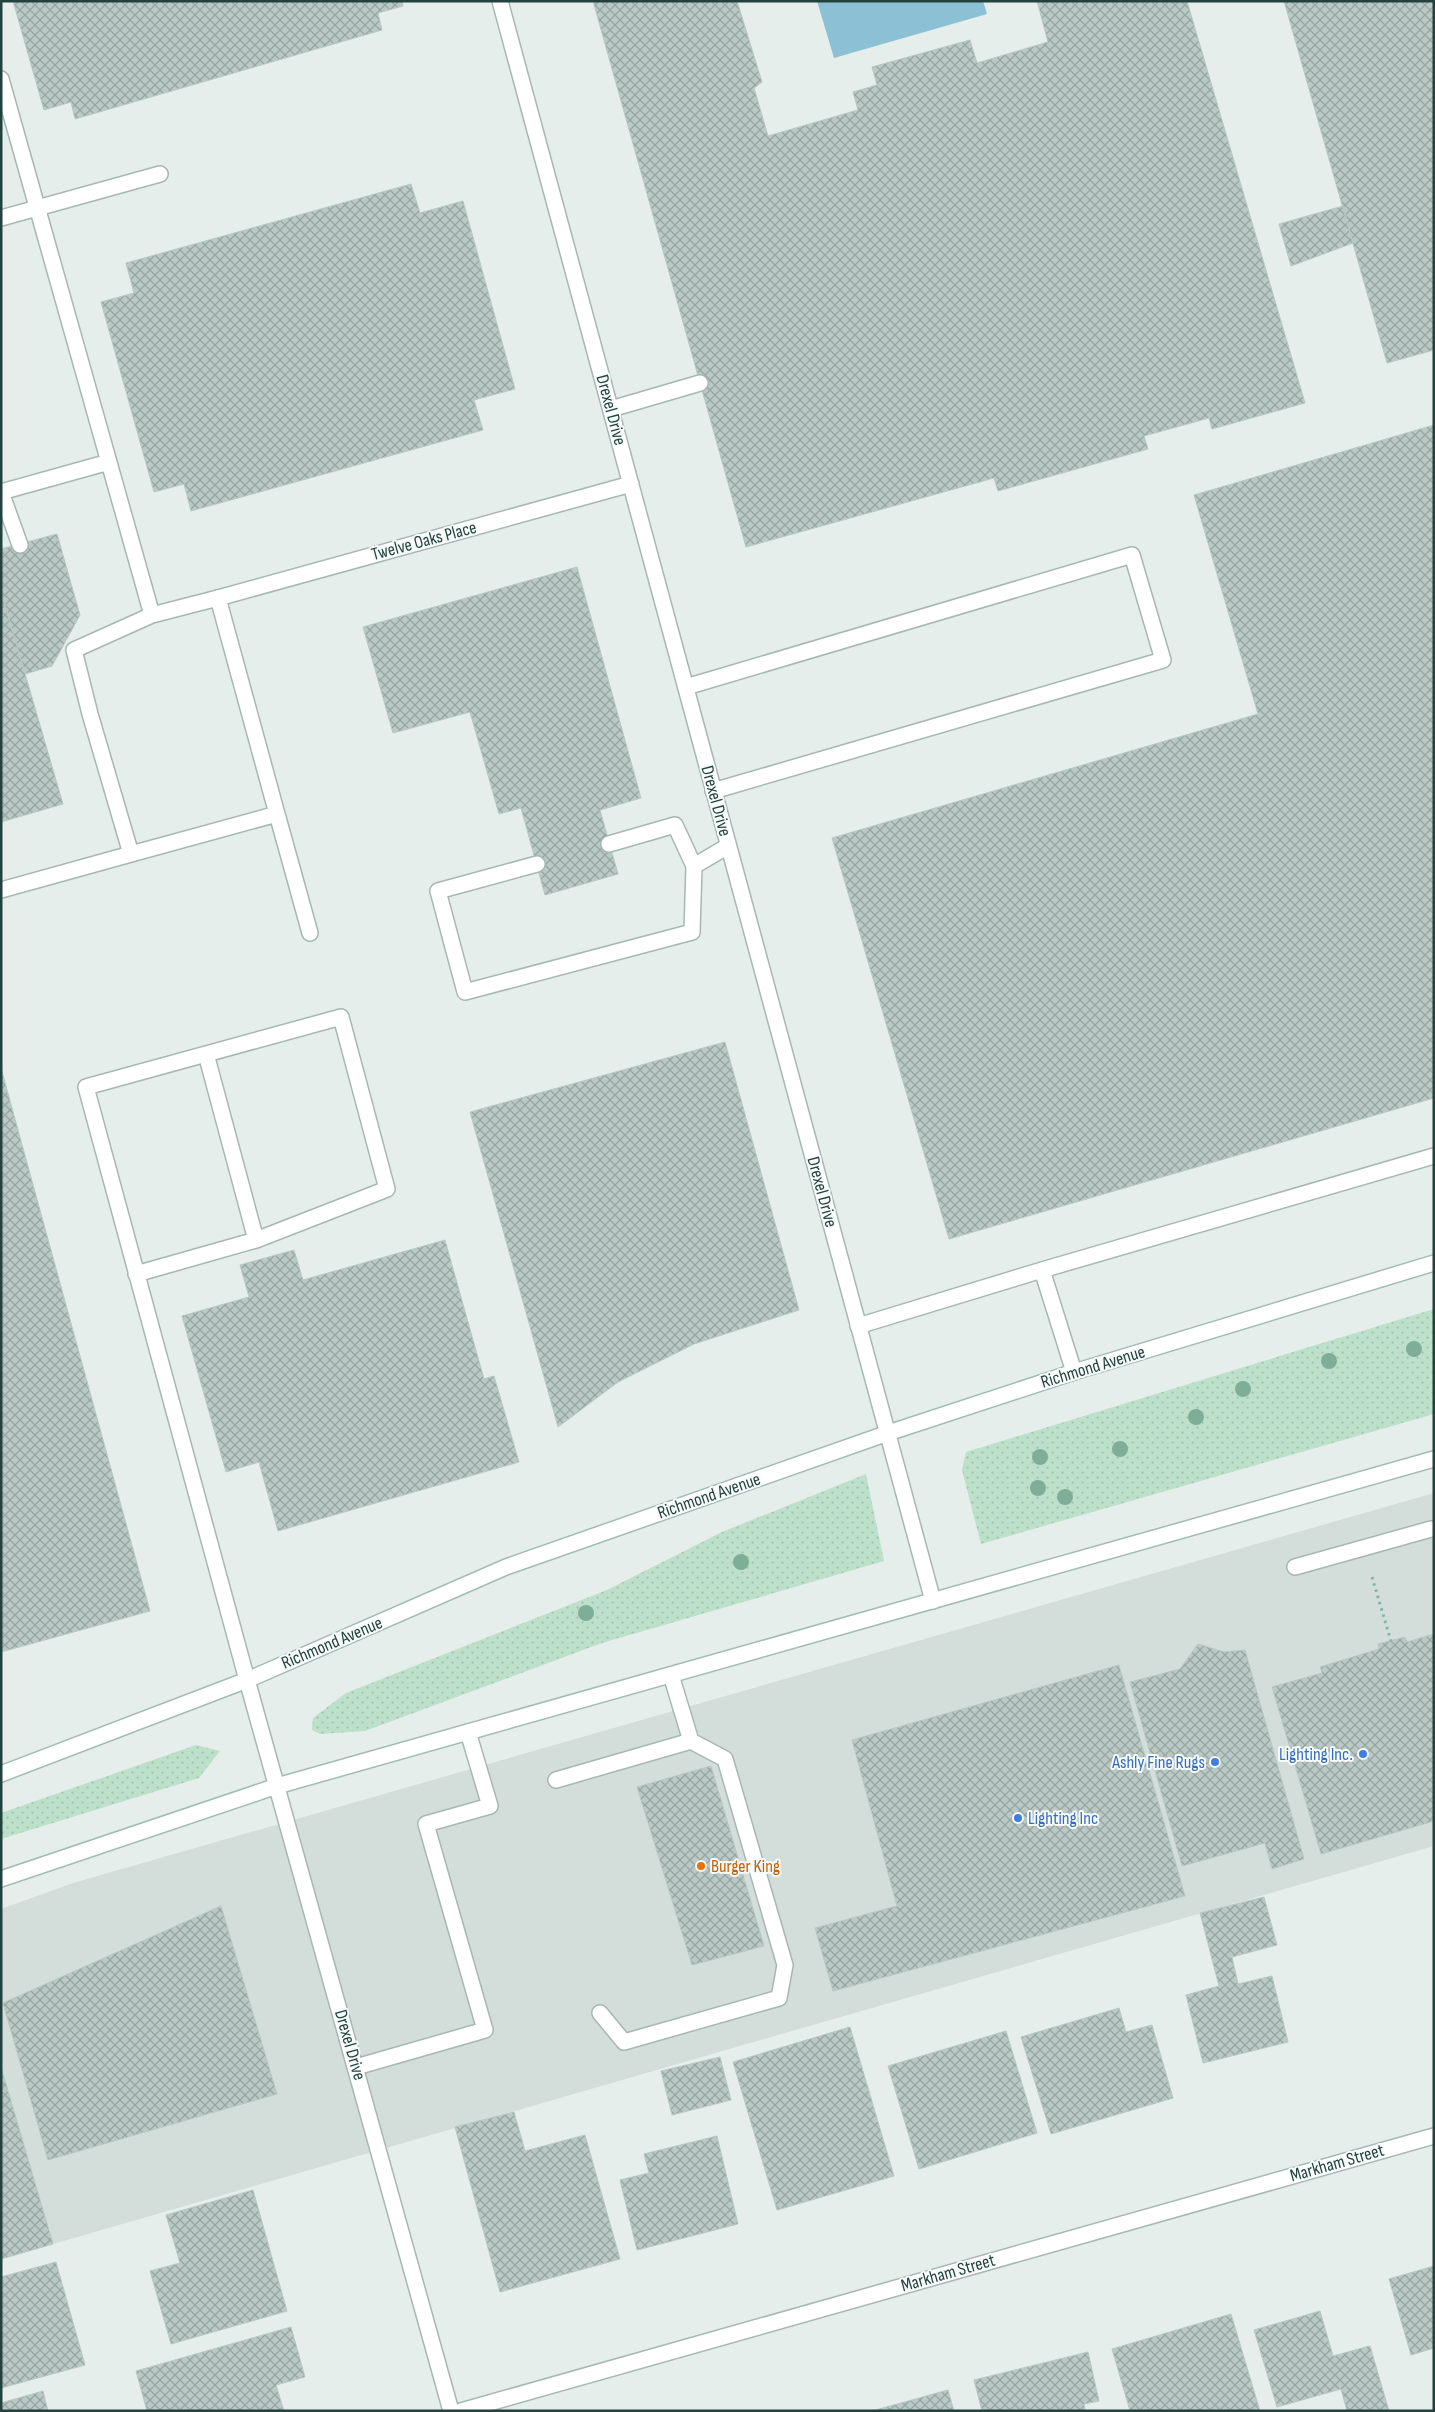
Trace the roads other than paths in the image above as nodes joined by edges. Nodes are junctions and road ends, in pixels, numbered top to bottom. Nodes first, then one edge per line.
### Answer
1 (500, 1) edge
2 (1, 79) edge
3 (160, 174) dead end
4 (37, 208) junction
5 (1, 218) edge
6 (700, 383) dead end
7 (610, 409) junction
8 (109, 462) junction
9 (631, 484) junction
10 (20, 545) dead end
11 (218, 598) junction
12 (152, 615) junction
13 (686, 687) junction
14 (714, 791) junction
15 (277, 814) junction
16 (609, 844) dead end
17 (728, 846) junction
18 (131, 854) junction
19 (537, 864) dead end
20 (694, 866) junction
21 (1, 890) edge
22 (310, 932) dead end
23 (206, 1054) junction
24 (1434, 1156) edge
25 (256, 1240) junction
26 (1434, 1263) edge
27 (1042, 1270) junction
28 (136, 1274) junction
29 (858, 1326) junction
30 (1074, 1372) junction
31 (888, 1433) junction
32 (1434, 1459) edge
33 (1430, 1529) dead end
34 (1295, 1567) dead end
35 (932, 1601) junction
36 (671, 1675) junction
37 (247, 1680) junction
38 (468, 1732) junction
39 (691, 1741) junction
40 (1, 1774) edge
41 (556, 1780) dead end
42 (277, 1786) junction
43 (1, 1879) edge
44 (600, 2013) dead end
45 (356, 2067) junction
46 (1434, 2136) edge
47 (451, 2411) edge
48 (462, 2411) edge

1 - 7 street, Drexel Drive
2 - 4 street
3 - 4 street
4 - 5 street
4 - 8 street
6 - 7 street
7 - 9 street, Drexel Drive
8 - 10 street
8 - 12 street
9 - 11 street, Twelve Oaks Place
9 - 13 street, Drexel Drive
11 - 12 street, Twelve Oaks Place
11 - 15 street
12 - 18 street, Twelve Oaks Place
13 - 14 street, Drexel Drive
13 - 14 street
14 - 17 street, Drexel Drive
15 - 18 street
15 - 22 street
16 - 20 street
17 - 20 street
17 - 29 street, Drexel Drive
18 - 21 street
19 - 20 street
23 - 25 street
23 - 25 street
23 - 28 street, Drexel Drive
24 - 27 street
25 - 28 street
26 - 30 street, Richmond Avenue
27 - 29 street
27 - 30 street
28 - 37 street, Drexel Drive
29 - 31 street, Drexel Drive
30 - 31 street, Richmond Avenue
31 - 35 street, Drexel Drive
31 - 37 street, Richmond Avenue
32 - 35 street
33 - 34 street
35 - 36 street
36 - 38 street
36 - 39 street
37 - 40 street, Richmond Avenue
37 - 42 street, Drexel Drive
38 - 42 street
38 - 45 street
39 - 41 street
39 - 44 street
42 - 43 street
42 - 45 street, Drexel Drive
45 - 47 street, Drexel Drive
46 - 48 street, Markham Street

